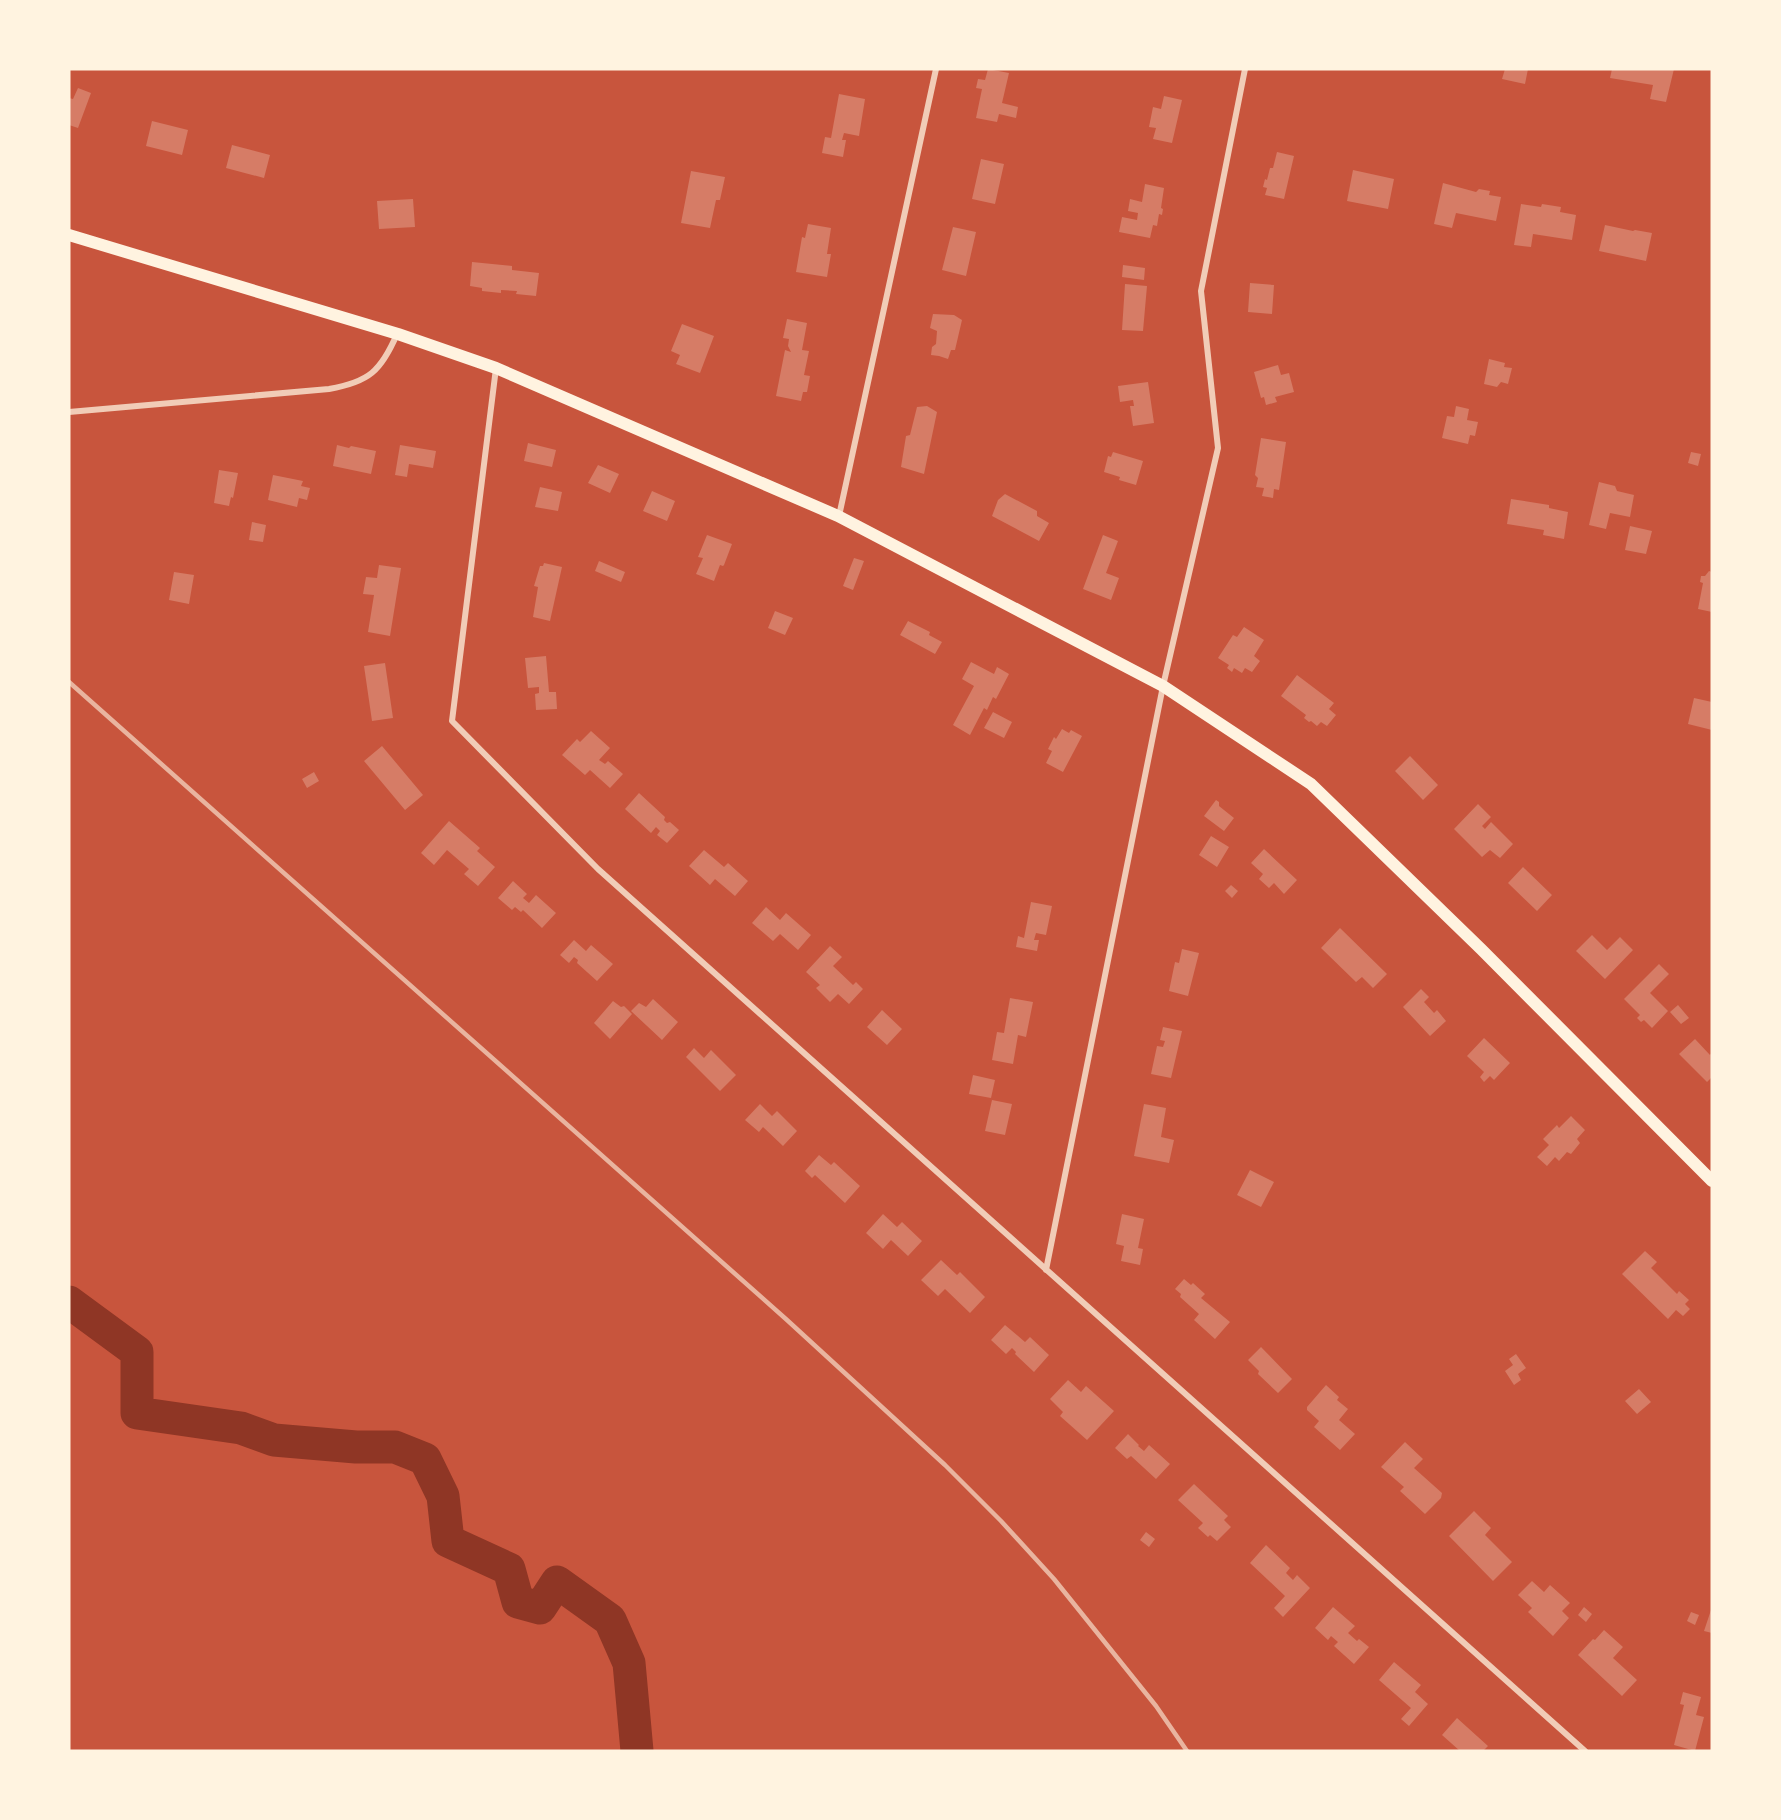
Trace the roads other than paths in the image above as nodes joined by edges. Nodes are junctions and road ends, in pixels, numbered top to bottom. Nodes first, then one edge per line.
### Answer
1 (936, 69) edge
2 (1245, 69) edge
3 (69, 235) edge
4 (398, 334) junction
5 (496, 368) junction
6 (69, 412) edge
7 (838, 516) junction
8 (1163, 686) junction
9 (1712, 1181) edge
10 (1046, 1270) junction
11 (1584, 1751) edge

1 - 7 street
2 - 8 street
3 - 4 main road
4 - 5 main road
4 - 6 street
5 - 7 main road
5 - 10 street
7 - 8 main road
8 - 9 main road
8 - 10 street
10 - 11 street

